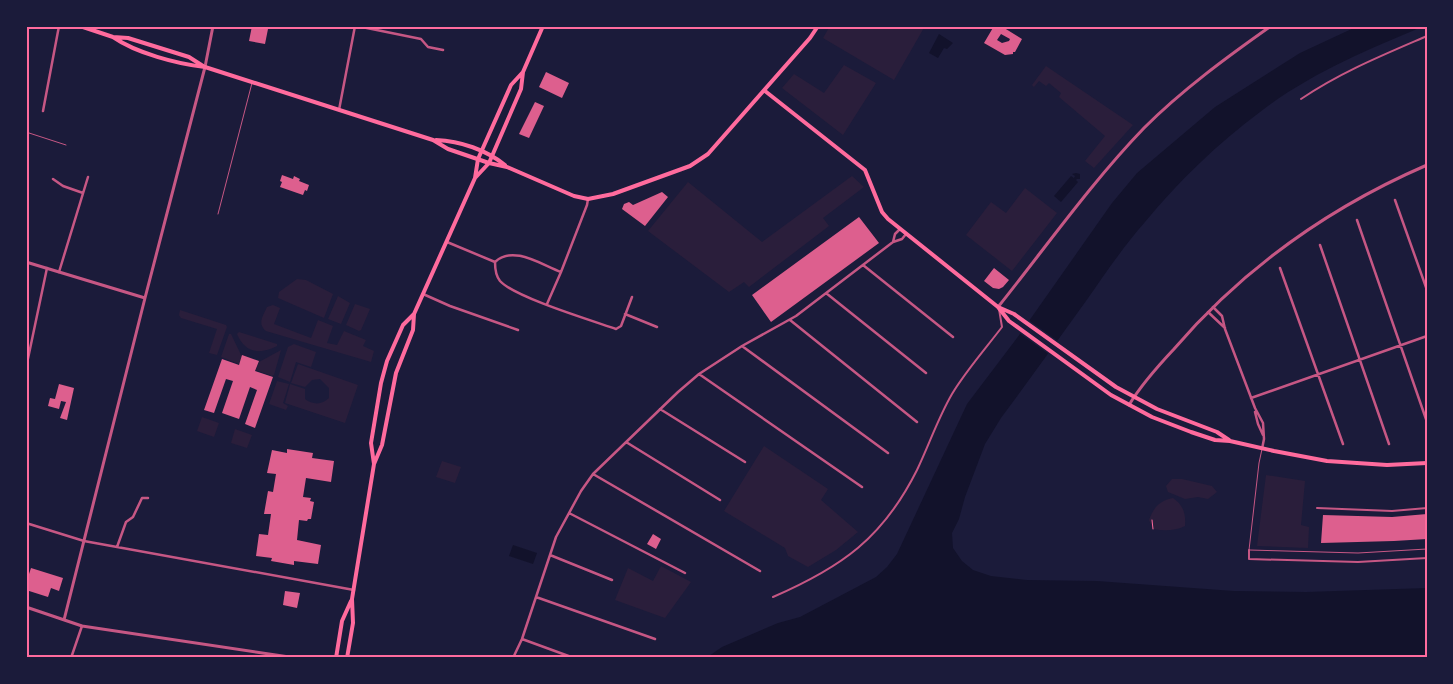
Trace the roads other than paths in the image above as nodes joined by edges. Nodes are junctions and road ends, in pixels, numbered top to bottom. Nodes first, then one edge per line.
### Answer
1 (59, 26) edge
2 (80, 26) edge
3 (213, 26) edge
4 (356, 26) edge
5 (543, 26) edge
6 (818, 26) edge
7 (1271, 26) edge
8 (1427, 36) edge
9 (113, 37) junction
10 (443, 50) dead end
11 (205, 67) junction
12 (523, 72) junction
13 (252, 82) junction
14 (765, 91) junction
15 (1301, 99) dead end
16 (338, 110) junction
17 (43, 111) dead end
18 (26, 132) edge
19 (433, 140) junction
20 (66, 145) dead end
21 (481, 151) junction
22 (492, 155) junction
23 (478, 159) junction
24 (489, 163) junction
25 (1427, 165) edge
26 (507, 167) junction
27 (88, 177) dead end
28 (475, 178) junction
29 (53, 179) dead end
30 (83, 193) junction
31 (588, 199) junction
32 (1396, 200) dead end
33 (218, 214) dead end
34 (1357, 220) dead end
35 (900, 229) junction
36 (906, 234) junction
37 (447, 242) junction
38 (893, 242) junction
39 (1320, 246) dead end
40 (26, 262) edge
41 (494, 262) junction
42 (863, 265) junction
43 (46, 268) junction
44 (1280, 268) dead end
45 (59, 272) junction
46 (561, 272) junction
47 (1427, 290) edge
48 (423, 294) junction
49 (826, 294) junction
50 (632, 297) dead end
51 (145, 298) junction
52 (547, 304) junction
53 (998, 307) junction
54 (1213, 307) junction
55 (1208, 312) junction
56 (414, 314) junction
57 (625, 314) junction
58 (790, 320) junction
59 (657, 327) dead end
60 (1225, 328) junction
61 (518, 330) dead end
62 (1427, 336) edge
63 (953, 337) dead end
64 (1400, 345) junction
65 (742, 346) junction
66 (1360, 360) junction
67 (26, 368) edge
68 (699, 374) junction
69 (926, 374) dead end
70 (1318, 374) junction
71 (1134, 397) junction
72 (1251, 398) junction
73 (1129, 405) junction
74 (660, 409) junction
75 (917, 422) dead end
76 (1427, 422) edge
77 (1230, 441) junction
78 (626, 442) junction
79 (1343, 444) dead end
80 (1389, 444) dead end
81 (1262, 449) junction
82 (888, 453) dead end
83 (745, 462) dead end
84 (1427, 463) edge
85 (374, 464) junction
86 (593, 474) junction
87 (862, 487) dead end
88 (148, 498) dead end
89 (720, 500) dead end
90 (1317, 508) dead end
91 (1427, 508) edge
92 (569, 513) junction
93 (26, 523) edge
94 (84, 541) junction
95 (117, 547) junction
96 (1427, 549) edge
97 (1249, 550) junction
98 (550, 555) junction
99 (1427, 558) edge
100 (760, 571) dead end
101 (685, 573) dead end
102 (612, 580) dead end
103 (354, 590) junction
104 (773, 596) dead end
105 (536, 597) junction
106 (352, 599) junction
107 (26, 607) edge
108 (64, 620) junction
109 (82, 626) junction
110 (522, 639) junction
111 (654, 639) dead end
112 (71, 658) edge
113 (296, 658) edge
114 (336, 658) edge
115 (347, 658) edge
116 (513, 658) edge
117 (574, 658) edge

1 - 17 street
2 - 9 main road
3 - 11 street
4 - 10 street
4 - 16 street
5 - 12 main road
6 - 14 main road
7 - 53 street
8 - 15 street
9 - 11 main road
9 - 11 main road
11 - 13 main road
11 - 51 street
12 - 21 main road
12 - 22 main road
13 - 16 main road
13 - 33 lane
14 - 31 main road
14 - 35 main road
16 - 19 main road
18 - 20 lane
19 - 21 main road
19 - 23 main road
21 - 22 main road
21 - 23 main road
22 - 24 main road
22 - 26 main road
23 - 24 main road
23 - 28 main road
24 - 26 main road
24 - 28 main road
25 - 54 street
26 - 31 main road
27 - 30 street
28 - 37 main road
29 - 30 street
30 - 45 street
31 - 46 street
32 - 47 street
34 - 64 street
35 - 36 main road
35 - 38 street
36 - 38 street
36 - 53 main road
37 - 41 street
37 - 48 main road
38 - 42 street
39 - 66 street
40 - 43 street
41 - 46 street
41 - 52 street
42 - 49 street
42 - 63 street
43 - 45 street
43 - 67 street
44 - 70 street
45 - 51 street
46 - 52 street
48 - 56 main road
48 - 61 street
49 - 58 street
49 - 69 street
50 - 57 street
51 - 94 street
52 - 57 street
53 - 71 main road
53 - 73 main road
53 - 104 street
54 - 55 street
54 - 60 street
55 - 60 street
55 - 71 street
56 - 85 main road
56 - 85 main road
57 - 59 street
58 - 65 street
58 - 75 street
60 - 72 street
62 - 64 street
64 - 66 street
64 - 76 street
65 - 68 street
65 - 82 street
66 - 70 street
66 - 80 street
68 - 74 street
68 - 87 street
70 - 72 street
70 - 79 street
71 - 73 street
71 - 77 main road
72 - 81 street
73 - 77 main road
74 - 78 street
74 - 83 street
77 - 81 main road
78 - 86 street
78 - 89 street
81 - 84 main road
81 - 97 lane
85 - 103 main road
86 - 92 street
86 - 100 street
88 - 95 street
90 - 91 street
92 - 98 street
92 - 101 street
93 - 94 street
94 - 95 street
94 - 108 street
95 - 103 street
96 - 97 lane
97 - 99 street
98 - 102 street
98 - 105 street
103 - 106 main road
105 - 110 street
105 - 111 street
106 - 114 main road
106 - 115 main road
107 - 108 street
108 - 109 street
109 - 112 street
109 - 113 street
110 - 116 street
110 - 117 street

